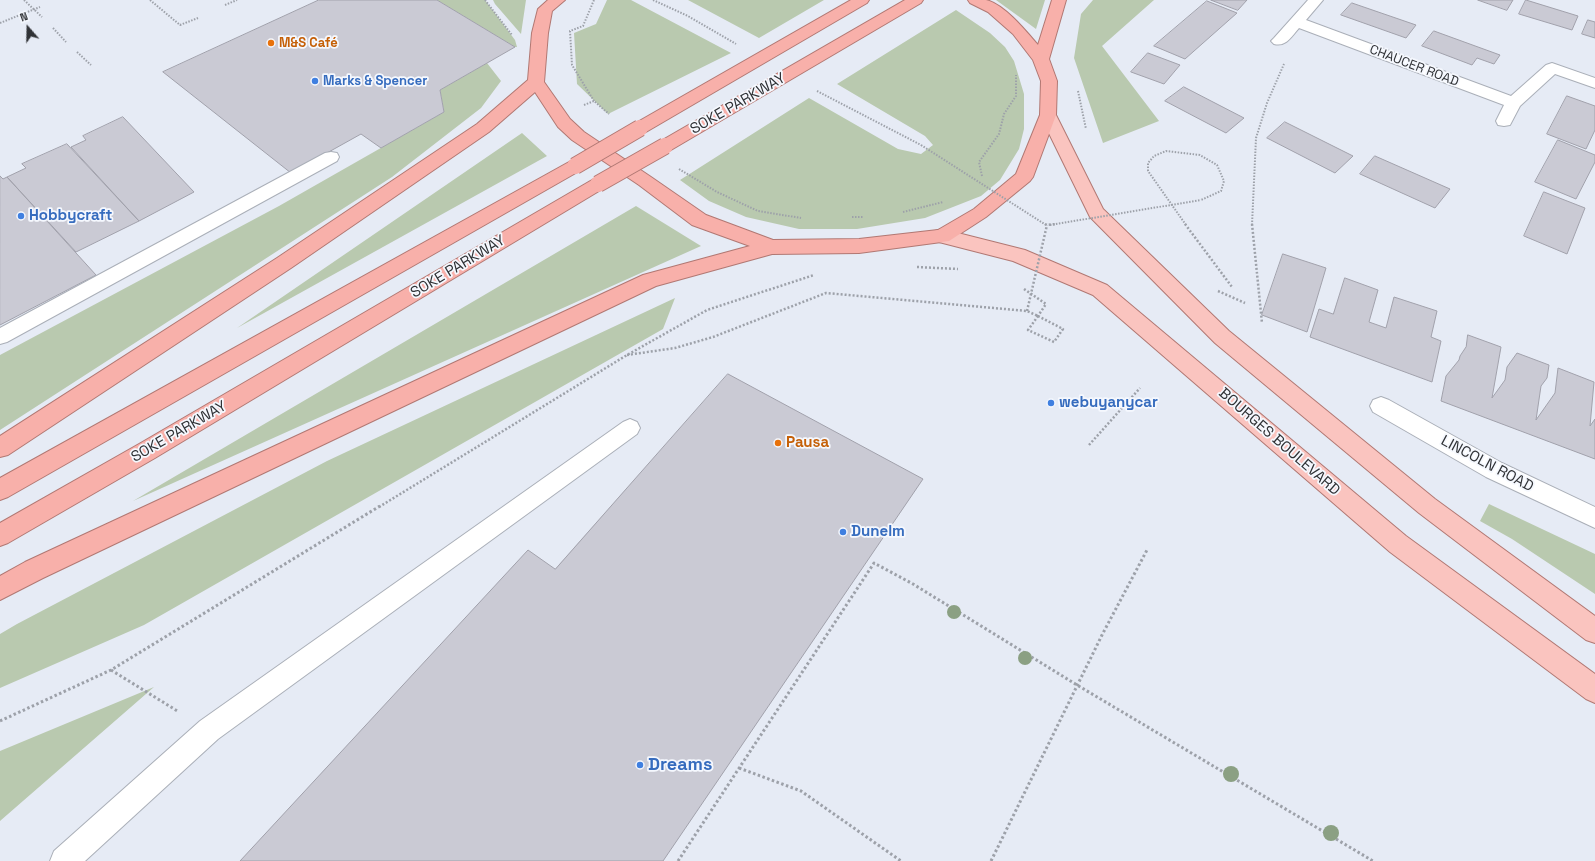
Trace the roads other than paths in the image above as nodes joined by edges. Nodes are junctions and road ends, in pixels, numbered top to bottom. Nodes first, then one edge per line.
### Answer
1 (558, 0) edge
2 (862, 0) edge
3 (916, 0) edge
4 (976, 0) edge
5 (1059, 0) edge
6 (1316, 0) edge
7 (544, 5) edge
8 (1296, 22) junction
9 (1279, 41) road end
10 (1041, 59) junction
11 (536, 82) junction
12 (1595, 83) edge
13 (1513, 103) junction
14 (1048, 115) junction
15 (1504, 121) dead end
16 (331, 158) dead end
17 (942, 236) junction
18 (772, 247) junction
19 (0, 337) edge
20 (1380, 406) dead end
21 (630, 428) dead end
22 (0, 448) edge
23 (0, 490) edge
24 (1595, 518) edge
25 (0, 535) edge
26 (0, 589) edge
27 (1595, 631) edge
28 (1595, 690) edge
29 (64, 861) edge

1 - 7 highway
2 - 23 highway, SOKE PARKWAY, bridge
3 - 25 highway, SOKE PARKWAY, bridge
4 - 10 highway
5 - 10 highway
6 - 8 street
7 - 11 highway
8 - 9 street
8 - 13 street, CHAUCER ROAD
10 - 14 highway
11 - 18 highway
11 - 22 highway
12 - 13 street
13 - 15 street
14 - 17 highway
14 - 27 main road
16 - 19 lane
17 - 18 highway
17 - 28 main road, BOURGES BOULEVARD
18 - 26 highway
20 - 24 street, LINCOLN ROAD
21 - 29 lane

